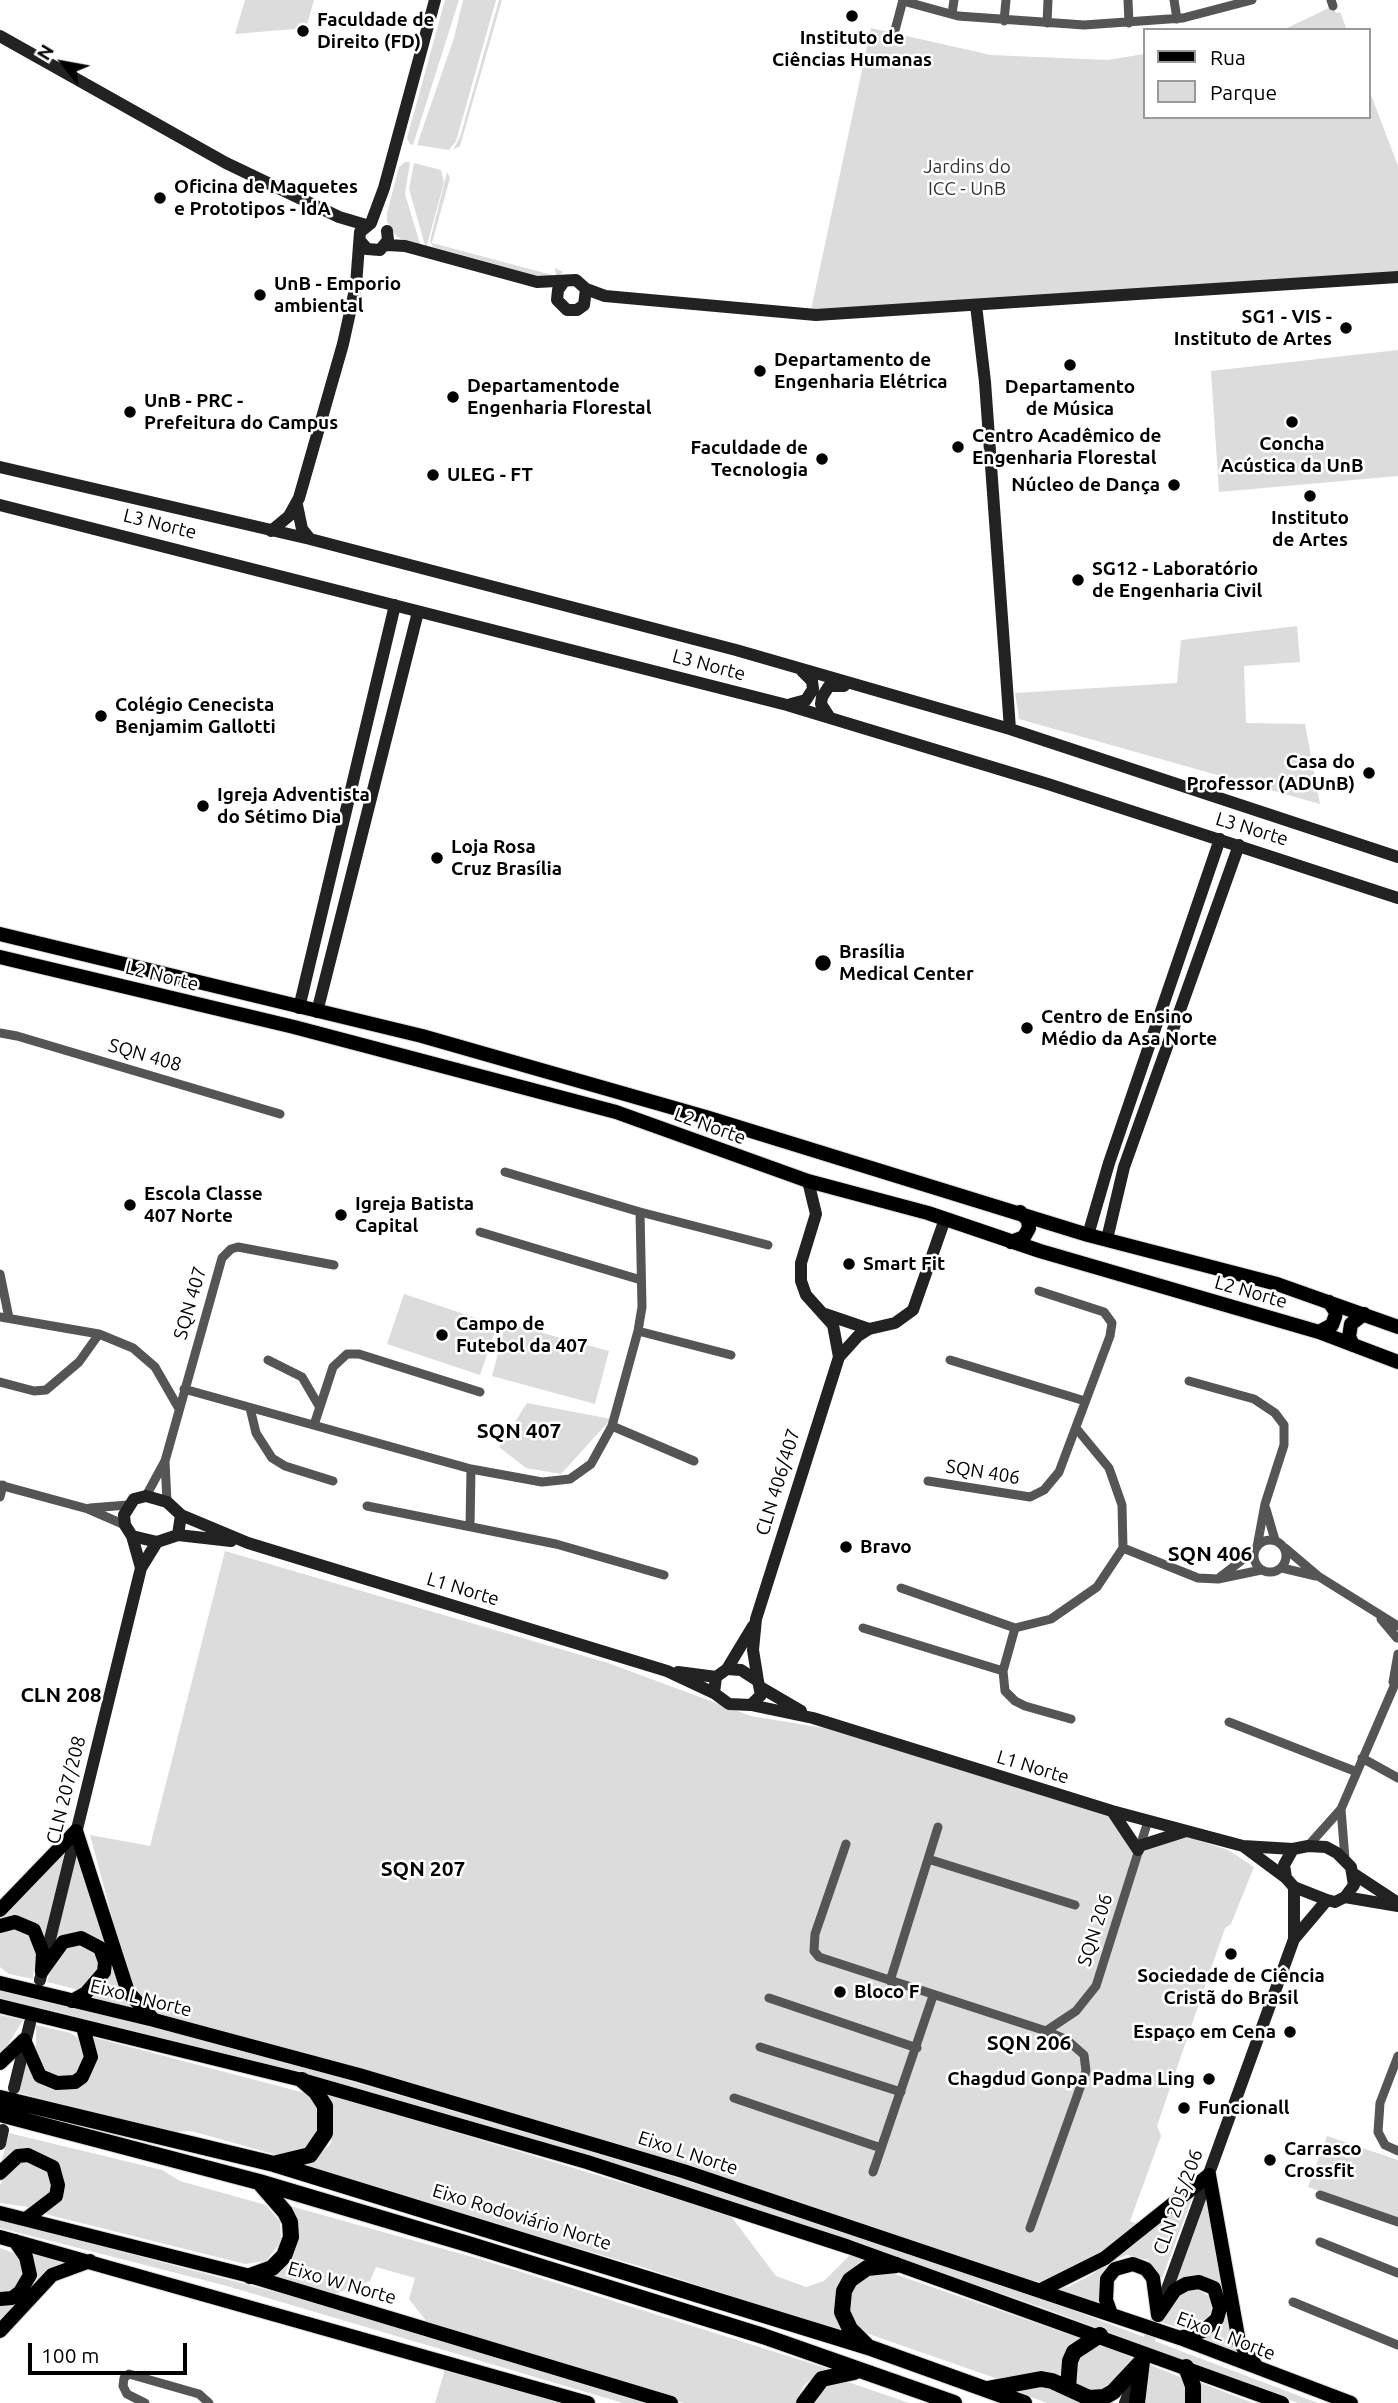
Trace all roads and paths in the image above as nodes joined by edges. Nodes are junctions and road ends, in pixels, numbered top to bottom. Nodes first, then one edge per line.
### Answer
1 (435, 0) edge
2 (954, 0) edge
3 (1006, 0) edge
4 (1048, 0) edge
5 (1128, 0) edge
6 (1174, 0) edge
7 (1252, 0) edge
8 (903, 1) edge
9 (1211, 5) edge
10 (952, 14) junction
11 (1177, 19) junction
12 (1004, 21) junction
13 (1047, 23) junction
14 (1129, 23) junction
15 (894, 34) dead end
16 (2, 40) edge
17 (339, 217) junction
18 (376, 225) junction
19 (364, 243) junction
20 (387, 244) junction
21 (405, 246) junction
22 (1398, 277) edge
23 (560, 289) junction
24 (586, 289) junction
25 (605, 296) junction
26 (584, 305) junction
27 (976, 305) junction
28 (0, 467) edge
29 (0, 505) edge
30 (297, 505) junction
31 (271, 531) junction
32 (310, 539) junction
33 (395, 605) junction
34 (418, 612) junction
35 (798, 668) junction
36 (865, 689) junction
37 (787, 705) junction
38 (830, 718) junction
39 (1010, 729) junction
40 (1220, 839) junction
41 (1239, 845) junction
42 (1398, 857) edge
43 (1398, 898) edge
44 (0, 934) edge
45 (0, 957) edge
46 (299, 1008) junction
47 (317, 1012) junction
48 (0, 1034) edge
49 (280, 1114) dead end
50 (774, 1138) junction
51 (767, 1167) junction
52 (505, 1172) dead end
53 (808, 1181) junction
54 (1018, 1211) junction
55 (640, 1212) junction
56 (945, 1219) junction
57 (480, 1232) dead end
58 (1088, 1235) junction
59 (1107, 1240) junction
60 (1011, 1242) junction
61 (768, 1245) dead end
62 (334, 1265) dead end
63 (0, 1274) edge
64 (641, 1280) junction
65 (1039, 1291) dead end
66 (1329, 1302) junction
67 (824, 1314) junction
68 (1364, 1314) junction
69 (4, 1318) edge
70 (1398, 1327) edge
71 (869, 1329) junction
72 (638, 1331) junction
73 (1319, 1332) junction
74 (99, 1334) junction
75 (1353, 1345) junction
76 (731, 1355) dead end
77 (839, 1357) junction
78 (268, 1360) dead end
79 (950, 1360) dead end
80 (1398, 1362) edge
81 (1189, 1381) dead end
82 (0, 1382) edge
83 (184, 1389) junction
84 (480, 1392) dead end
85 (1085, 1401) junction
86 (319, 1406) junction
87 (178, 1407) junction
88 (250, 1408) junction
89 (314, 1425) junction
90 (612, 1426) junction
91 (1076, 1428) junction
92 (165, 1461) junction
93 (694, 1461) dead end
94 (471, 1469) junction
95 (333, 1480) dead end
96 (928, 1481) dead end
97 (2, 1485) edge
98 (146, 1496) junction
99 (0, 1497) edge
100 (167, 1502) junction
101 (1265, 1503) junction
102 (128, 1505) junction
103 (367, 1506) dead end
104 (88, 1508) junction
105 (181, 1515) junction
106 (470, 1526) junction
107 (129, 1531) junction
108 (178, 1535) junction
109 (1275, 1540) junction
110 (157, 1542) junction
111 (248, 1543) junction
112 (1123, 1548) junction
113 (1285, 1548) junction
114 (1255, 1549) junction
115 (141, 1568) junction
116 (1282, 1568) junction
117 (1261, 1570) junction
118 (664, 1575) dead end
119 (1318, 1576) junction
120 (1218, 1578) junction
121 (901, 1588) dead end
122 (1375, 1612) junction
123 (756, 1619) junction
124 (1398, 1626) edge
125 (863, 1628) dead end
126 (1015, 1628) junction
127 (1398, 1637) edge
128 (1398, 1653) edge
129 (727, 1669) junction
130 (667, 1671) junction
131 (1003, 1671) junction
132 (716, 1677) junction
133 (1398, 1677) edge
134 (759, 1684) junction
135 (1392, 1687) junction
136 (714, 1693) junction
137 (751, 1705) junction
138 (813, 1718) junction
139 (1071, 1719) dead end
140 (1229, 1722) dead end
141 (1362, 1758) junction
142 (1357, 1772) junction
143 (1398, 1778) edge
144 (1341, 1809) junction
145 (1112, 1811) junction
146 (1149, 1821) junction
147 (938, 1827) dead end
148 (1186, 1830) junction
149 (76, 1831) junction
150 (846, 1844) dead end
151 (1243, 1846) junction
152 (1308, 1846) junction
153 (1138, 1848) junction
154 (1293, 1849) junction
155 (928, 1859) junction
156 (1345, 1860) junction
157 (1354, 1874) junction
158 (1290, 1882) junction
159 (1345, 1897) junction
160 (1327, 1900) junction
161 (1398, 1904) edge
162 (1075, 1905) dead end
163 (0, 1910) edge
164 (0, 1926) edge
165 (1294, 1939) junction
166 (41, 1975) junction
167 (890, 1981) junction
168 (3, 1982) edge
169 (933, 1996) junction
170 (769, 1998) dead end
171 (72, 2001) junction
172 (0, 2006) edge
173 (154, 2020) junction
174 (30, 2023) tunnel mouth
175 (83, 2027) junction
176 (1046, 2031) junction
177 (24, 2040) junction
178 (760, 2047) dead end
179 (916, 2048) junction
180 (1398, 2056) edge
181 (0, 2063) edge
182 (302, 2080) junction
183 (13, 2088) dead end
184 (901, 2092) junction
185 (0, 2098) edge
186 (734, 2098) dead end
187 (0, 2114) edge
188 (3, 2130) dead end
189 (0, 2144) edge
190 (881, 2148) junction
191 (1398, 2151) edge
192 (274, 2164) junction
193 (873, 2172) dead end
194 (0, 2173) edge
195 (1209, 2175) junction
196 (258, 2182) junction
197 (1320, 2195) dead end
198 (0, 2213) edge
199 (26, 2219) junction
200 (1398, 2222) edge
201 (1030, 2228) dead end
202 (0, 2236) edge
203 (15, 2241) junction
204 (1320, 2242) dead end
205 (90, 2261) junction
206 (896, 2265) junction
207 (1398, 2273) edge
208 (250, 2276) junction
209 (1041, 2290) junction
210 (0, 2299) edge
211 (1293, 2302) dead end
212 (1111, 2314) junction
213 (1157, 2317) junction
214 (0, 2331) edge
215 (1100, 2335) junction
216 (1180, 2338) junction
217 (1398, 2345) edge
218 (868, 2347) junction
219 (1142, 2360) junction
220 (1186, 2367) junction
221 (1259, 2370) junction
222 (858, 2371) junction
223 (1068, 2388) junction
224 (987, 2389) junction
225 (145, 2403) edge
226 (209, 2403) edge
227 (588, 2403) edge
228 (671, 2403) edge
229 (804, 2403) edge
230 (954, 2403) edge
231 (1024, 2403) edge
232 (1125, 2403) edge
233 (1137, 2403) edge
234 (1193, 2403) edge
235 (1282, 2403) edge
236 (1351, 2403) edge

1 - 18 street
2 - 10 street
3 - 12 street
4 - 13 street
5 - 14 street
6 - 11 street
7 - 9 street
8 - 10 street
8 - 15 street
9 - 11 street
10 - 12 street
11 - 14 street
12 - 13 street
13 - 14 street
16 - 17 street
17 - 18 street
17 - 19 street
18 - 19 street
18 - 20 street
18 - 21 street
19 - 20 street
19 - 30 street
20 - 21 street
21 - 23 street
22 - 27 street
23 - 24 street
23 - 26 street
24 - 25 street
24 - 26 street
25 - 26 street
25 - 27 street
27 - 39 street
28 - 31 street, L3 Norte
29 - 33 street, L3 Norte
30 - 31 street
30 - 32 street
31 - 32 street, L3 Norte
32 - 35 street, L3 Norte
33 - 34 street, L3 Norte
33 - 46 street
34 - 37 street, L3 Norte
34 - 47 street
35 - 36 street, L3 Norte
35 - 37 street
36 - 38 street
36 - 39 street, L3 Norte
37 - 38 street, L3 Norte
38 - 40 street, L3 Norte
39 - 42 street, L3 Norte
40 - 41 street, L3 Norte
40 - 58 street
41 - 43 street, L3 Norte
41 - 59 street
44 - 46 main road, L2 Norte
45 - 51 main road, L2 Norte
46 - 47 main road, L2 Norte
47 - 50 main road, L2 Norte
48 - 49 street, SQN 408
50 - 51 main road
50 - 54 main road, L2 Norte
51 - 53 main road, L2 Norte
52 - 55 street
53 - 56 main road, L2 Norte
53 - 67 street
54 - 58 main road, L2 Norte
54 - 60 main road
55 - 61 street
55 - 64 street
56 - 60 main road, L2 Norte
56 - 71 street
57 - 64 street
58 - 59 main road, L2 Norte
59 - 66 main road, L2 Norte
60 - 73 main road, L2 Norte
62 - 83 street, SQN 407
63 - 69 street
64 - 72 street
65 - 85 street, SQN 406
66 - 68 main road, L2 Norte
66 - 73 main road
67 - 71 street
67 - 77 street
68 - 70 main road, L2 Norte
68 - 75 main road
69 - 74 street
71 - 77 street
72 - 76 street
72 - 90 street
73 - 75 main road, L2 Norte
74 - 82 street
74 - 87 street
75 - 80 main road, L2 Norte
77 - 123 street, CLN 406/407
78 - 86 street
79 - 85 street
81 - 101 street
83 - 87 street, SQN 407
83 - 88 street
84 - 86 street
85 - 91 street, SQN 406
86 - 89 street
87 - 92 street, SQN 407
88 - 89 street
88 - 95 street
89 - 94 street
90 - 93 street
90 - 94 street
91 - 96 street, SQN 406
91 - 112 street
92 - 98 street
92 - 100 street
94 - 106 street
97 - 99 street
97 - 104 street
98 - 100 street
98 - 102 street
100 - 105 street
101 - 109 street
101 - 114 street
102 - 104 street
102 - 107 street
103 - 106 street
104 - 107 street
105 - 108 street
105 - 111 street, L1 Norte
106 - 118 street
107 - 110 street
107 - 115 street, CLN 207/208
108 - 110 street
108 - 111 street, L1 Norte
109 - 113 street
109 - 114 street
110 - 115 street, CLN 207/208
111 - 130 street, L1 Norte
112 - 120 street
112 - 126 street
113 - 116 street
113 - 119 street
114 - 117 street
114 - 120 street
115 - 149 street, CLN 207/208
116 - 117 street
116 - 119 street
117 - 120 street
119 - 122 street
121 - 126 street
122 - 124 street
122 - 127 street
123 - 129 street, CLN 406/407
123 - 134 street, CLN 406/407
125 - 131 street
126 - 131 street
127 - 128 street
128 - 135 street
129 - 132 street
129 - 134 street
130 - 132 street, L1 Norte
130 - 136 street, L1 Norte
131 - 139 street
132 - 136 street
133 - 135 street
134 - 137 street
134 - 138 street, L1 Norte
135 - 141 street
136 - 137 street
137 - 138 street, L1 Norte
138 - 145 street, L1 Norte
140 - 142 street
141 - 142 street
141 - 143 street
142 - 144 street
144 - 152 street
144 - 156 street
145 - 146 street, L1 Norte
145 - 153 street
146 - 148 street, L1 Norte
146 - 153 street, SQN 206
147 - 155 street
148 - 151 street, L1 Norte
148 - 153 street
149 - 163 main road
149 - 166 street, CLN 207/208
149 - 173 main road
150 - 167 street
151 - 154 street, L1 Norte
151 - 158 street, L1 Norte
152 - 154 street
152 - 156 street
153 - 176 street, SQN 206
154 - 158 street
155 - 162 street, SQN 206
155 - 167 street
156 - 157 street
157 - 159 street
157 - 161 street
158 - 160 street
158 - 165 street, CLN 205/206
159 - 160 street
159 - 161 street
160 - 165 street, CLN 205/206
164 - 166 main road
165 - 195 street, CLN 205/206
166 - 171 main road
167 - 169 street
168 - 171 main road, Eixo L Norte
169 - 176 street
169 - 179 street
170 - 179 street
171 - 173 main road, Eixo L Norte
172 - 175 main road, Eixo L Norte
173 - 209 main road, Eixo L Norte
174 - 177 street
175 - 177 main road
175 - 182 main road, Eixo L Norte
176 - 201 street
177 - 181 main road
177 - 183 street
178 - 184 street
179 - 184 street
180 - 191 street
182 - 192 highway
182 - 206 main road, Eixo L Norte
184 - 190 street
185 - 192 highway, Eixo Rodoviário Norte
186 - 190 street
187 - 196 highway
188 - 189 street
190 - 193 street
192 - 218 highway, Eixo Rodoviário Norte
194 - 199 main road
195 - 209 main road
195 - 213 street, CLN 205/206
195 - 221 main road
196 - 208 highway
196 - 222 highway
197 - 200 street
198 - 199 main road, Eixo W Norte
199 - 208 main road, Eixo W Norte
202 - 203 main road
203 - 205 main road
203 - 210 main road
204 - 207 street
205 - 214 main road
205 - 227 main road
206 - 215 main road, Eixo L Norte
206 - 218 highway
208 - 228 main road, Eixo W Norte
209 - 212 main road, Eixo L Norte
211 - 217 street
212 - 213 main road
212 - 216 main road, Eixo L Norte
213 - 216 main road
215 - 220 main road, Eixo L Norte
215 - 223 highway
216 - 221 main road, Eixo L Norte
218 - 224 highway, Eixo Rodoviário Norte
219 - 223 highway
219 - 232 street
219 - 233 highway
220 - 234 highway
220 - 235 main road, Eixo L Norte
221 - 236 main road, Eixo L Norte
222 - 229 highway
222 - 230 highway
223 - 224 highway
224 - 231 highway, Eixo Rodoviário Norte
225 - 226 street

